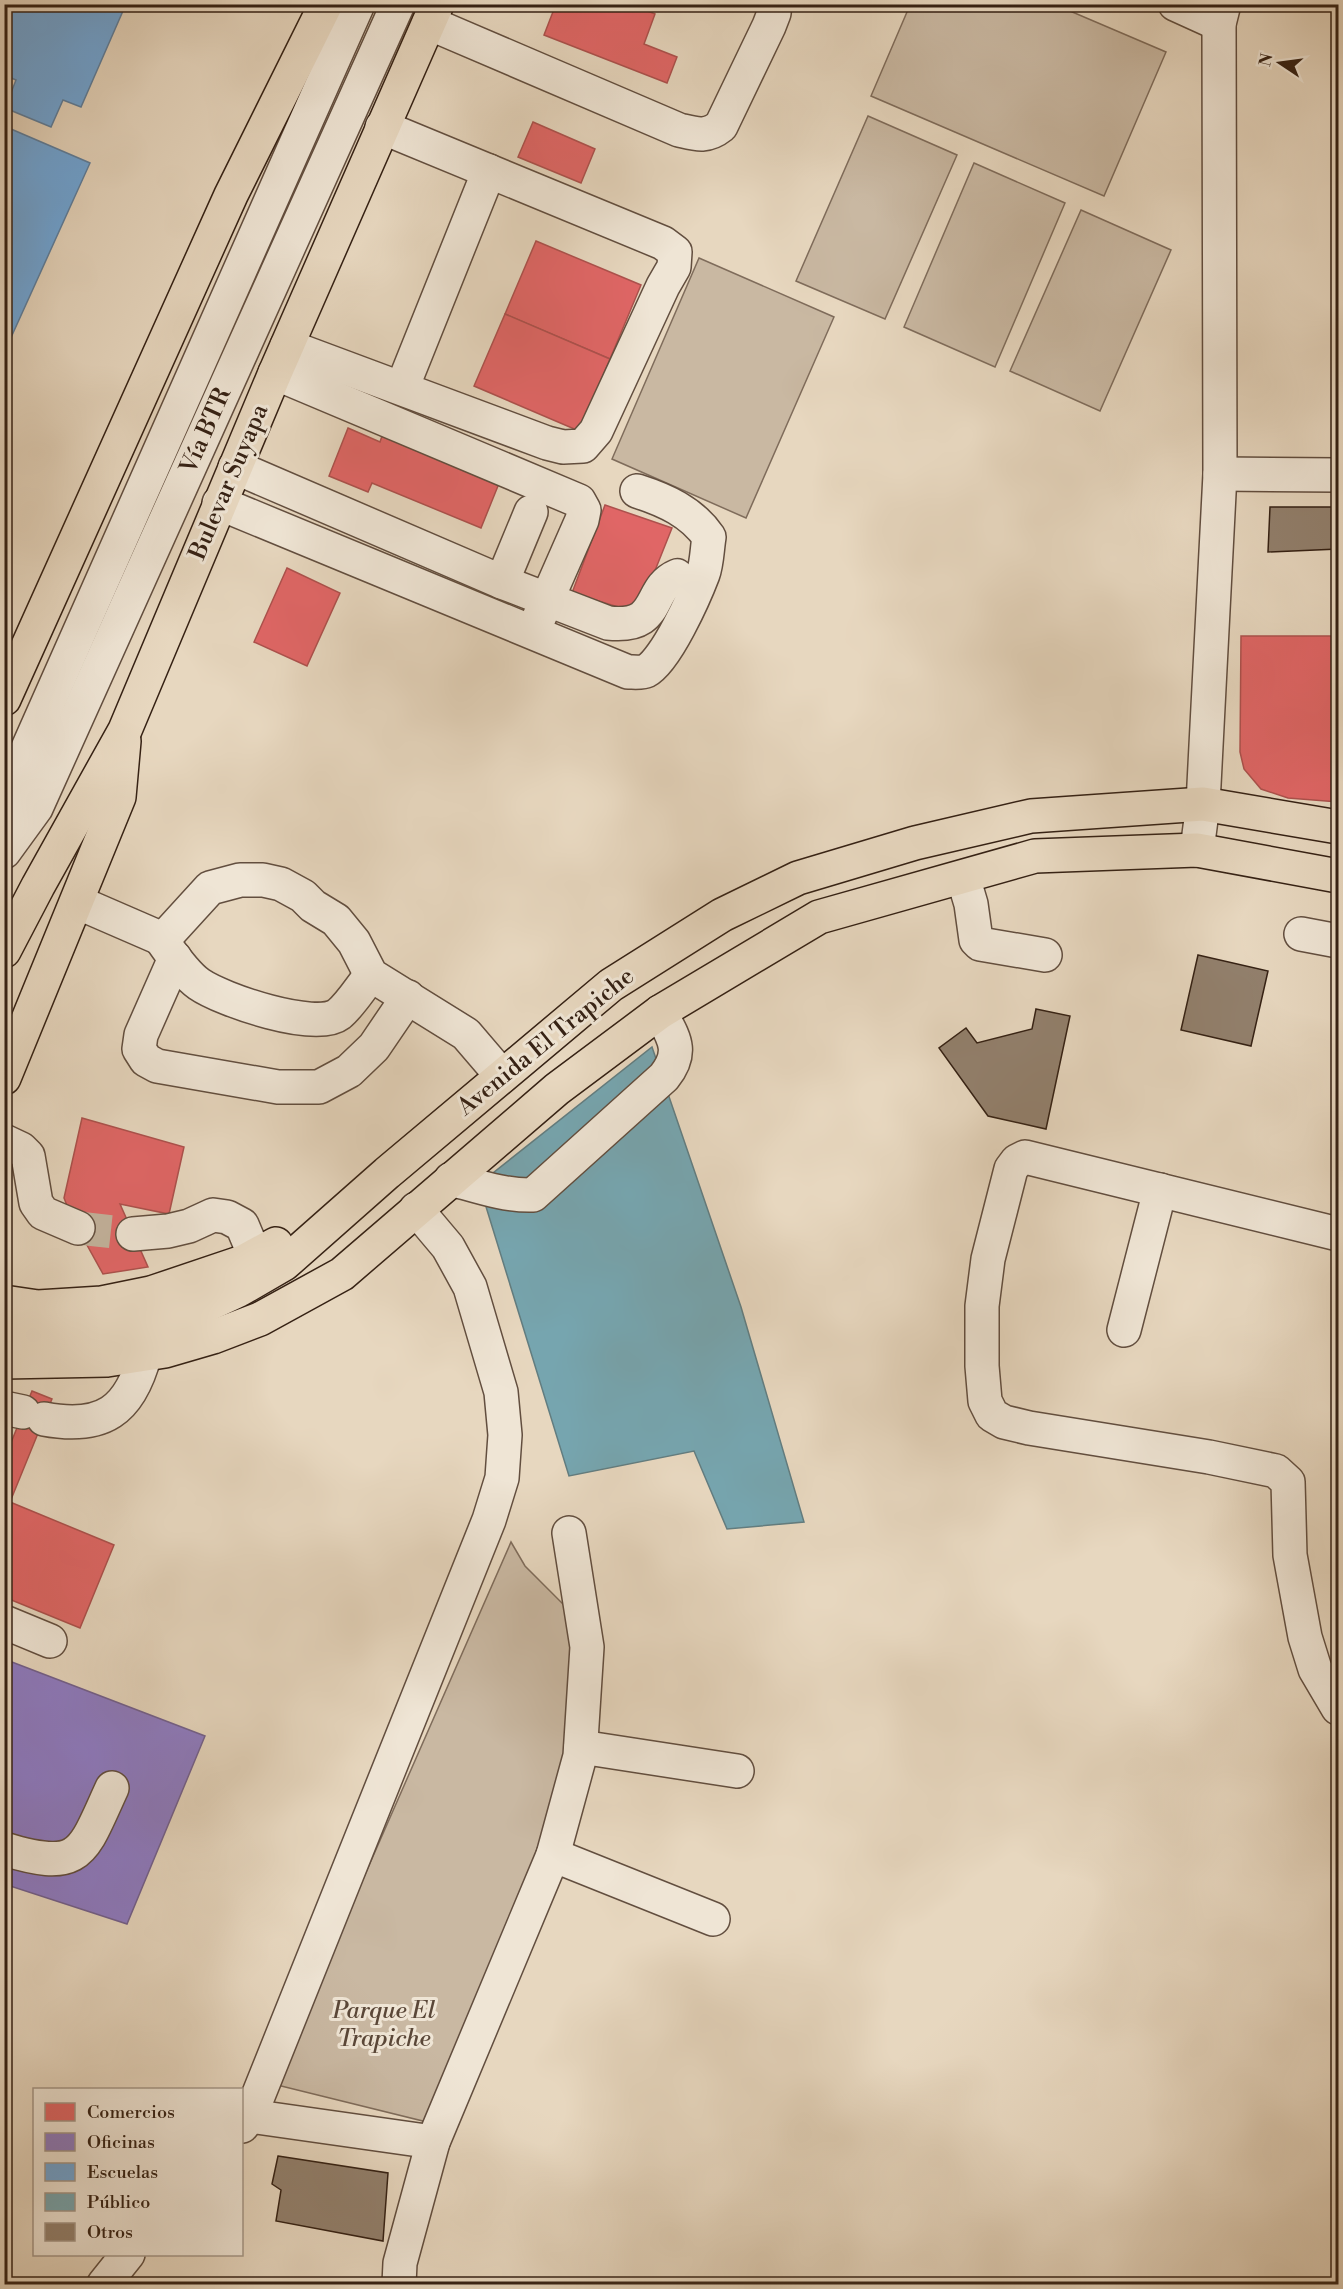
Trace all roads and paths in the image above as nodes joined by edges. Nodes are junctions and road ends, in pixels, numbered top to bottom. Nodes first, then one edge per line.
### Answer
1 (326, 4) edge
2 (358, 4) edge
3 (398, 4) edge
4 (775, 4) edge
5 (1175, 4) edge
6 (433, 14) edge
7 (1221, 14) edge
8 (382, 127) junction
9 (489, 171) junction
10 (281, 359) junction
11 (402, 388) junction
12 (235, 467) junction
13 (1220, 474) junction
14 (1338, 475) edge
15 (637, 491) dead end
16 (219, 503) junction
17 (531, 512) dead end
18 (502, 582) junction
19 (694, 591) junction
20 (547, 599) junction
21 (620, 624) junction
22 (533, 632) junction
23 (617, 667) junction
24 (4, 699) edge
25 (125, 730) junction
26 (1203, 804) junction
27 (4, 808) edge
28 (1338, 827) edge
29 (1197, 850) junction
30 (4, 852) edge
31 (963, 876) junction
32 (1338, 876) edge
33 (76, 902) junction
34 (1301, 933) dead end
35 (1338, 941) edge
36 (168, 948) junction
37 (4, 951) edge
38 (1045, 955) dead end
39 (371, 975) junction
40 (611, 985) junction
41 (408, 997) junction
42 (660, 1012) junction
43 (703, 1056) dead end
44 (502, 1076) junction
45 (664, 1077) junction
46 (4, 1078) edge
47 (4, 1141) edge
48 (451, 1179) junction
49 (1160, 1190) junction
50 (366, 1194) junction
51 (416, 1209) junction
52 (78, 1228) tunnel mouth
53 (133, 1234) tunnel mouth
54 (1338, 1234) edge
55 (255, 1256) junction
56 (4, 1302) edge
57 (1124, 1330) dead end
58 (4, 1331) edge
59 (145, 1354) junction
60 (4, 1362) edge
61 (24, 1413) edge
62 (569, 1533) dead end
63 (4, 1622) edge
64 (50, 1641) dead end
65 (1338, 1708) edge
66 (581, 1747) junction
67 (737, 1771) dead end
68 (112, 1788) dead end
69 (4, 1849) edge
70 (554, 1855) junction
71 (713, 1919) dead end
72 (246, 2121) edge
73 (433, 2142) junction
74 (126, 2256) edge
75 (104, 2284) edge
76 (399, 2284) edge

1 - 24 main road
2 - 27 street, Vía BTR
3 - 30 street, Vía BTR
4 - 6 street
5 - 7 street
6 - 8 main road, Bulevar Suyapa
7 - 13 street
8 - 9 street
8 - 10 main road, Bulevar Suyapa
9 - 11 street
9 - 11 street
10 - 11 street
10 - 12 main road, Bulevar Suyapa
10 - 20 street
12 - 16 main road, Bulevar Suyapa
12 - 18 street
13 - 14 street
13 - 26 street
15 - 19 street
16 - 22 street
16 - 25 main road, Bulevar Suyapa
17 - 18 street
18 - 20 street
19 - 21 street
19 - 23 street
20 - 21 street
20 - 22 street
21 - 23 street
22 - 23 street
25 - 33 main road
25 - 37 main road, Bulevar Suyapa
26 - 28 main road, Avenida El Trapiche
26 - 29 street
26 - 40 main road, Avenida El Trapiche
29 - 31 main road, Avenida El Trapiche
29 - 32 main road, Avenida El Trapiche
31 - 38 street
31 - 42 main road, Avenida El Trapiche
33 - 36 street
33 - 46 main road
34 - 35 street
36 - 39 street
36 - 39 street
36 - 41 street
39 - 41 street
40 - 44 main road, Avenida El Trapiche
40 - 51 main road
41 - 44 street
42 - 45 street
42 - 48 main road, Avenida El Trapiche
43 - 45 street
44 - 50 main road, Avenida El Trapiche
45 - 48 street
47 - 52 street
48 - 51 main road, Avenida El Trapiche
49 - 54 street
49 - 57 street
49 - 65 street
50 - 55 main road
50 - 58 main road, Avenida El Trapiche
51 - 59 main road, Avenida El Trapiche
51 - 72 street
53 - 55 street
55 - 56 main road
59 - 60 main road, Avenida El Trapiche
59 - 61 street
62 - 66 street
63 - 64 street
66 - 67 street
66 - 70 street
68 - 69 street
70 - 71 street
70 - 73 street
72 - 73 street
73 - 76 street
74 - 75 street

